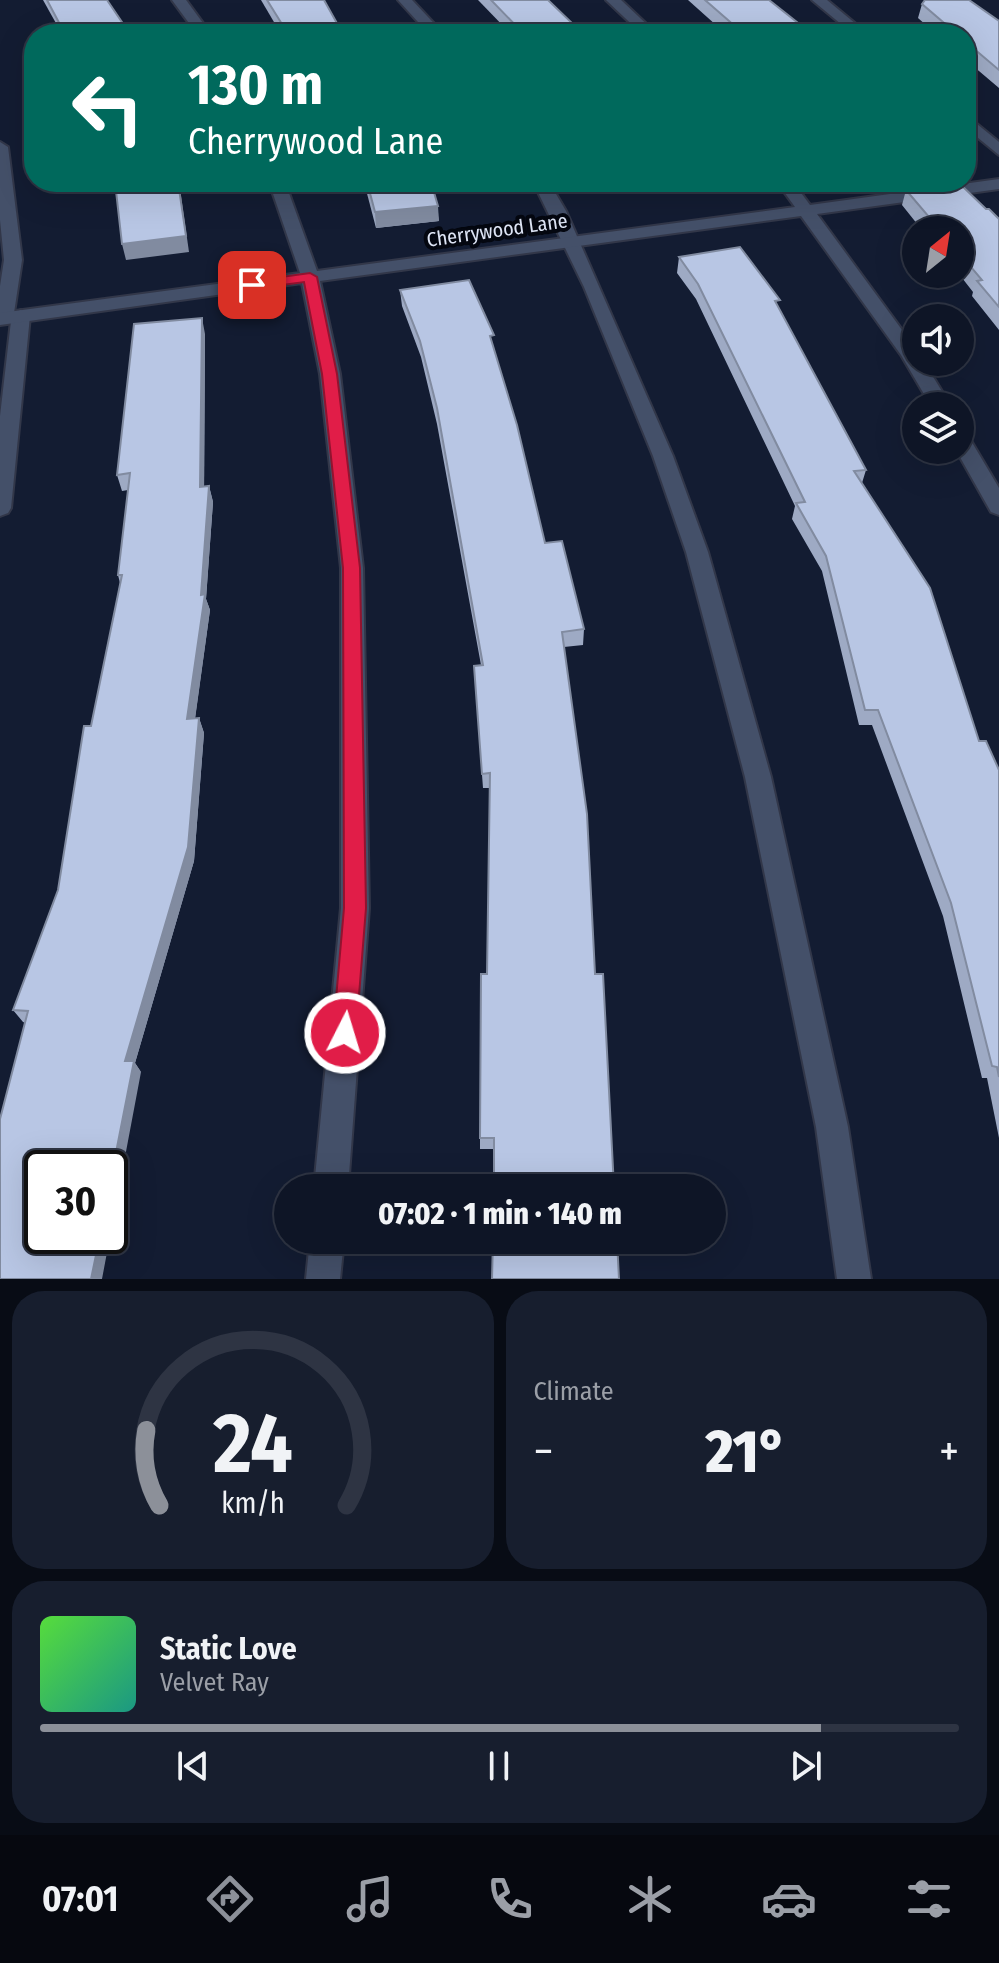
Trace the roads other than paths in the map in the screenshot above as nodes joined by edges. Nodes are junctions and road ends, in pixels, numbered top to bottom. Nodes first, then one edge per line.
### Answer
1 (179, 0) edge
2 (405, 0) edge
3 (613, 0) edge
4 (819, 0) edge
5 (197, 24) edge
6 (428, 24) edge
7 (639, 24) edge
8 (849, 24) edge
9 (976, 129) edge
10 (0, 147) edge
11 (999, 150) edge
12 (999, 184) edge
13 (976, 187) edge
14 (280, 192) edge
15 (547, 192) edge
16 (793, 192) edge
17 (940, 192) edge
18 (808, 210) junction
19 (570, 242) junction
20 (310, 277) junction
21 (8, 318) edge
22 (933, 392) edge
23 (974, 463) edge
24 (999, 507) edge
25 (0, 508) edge
26 (332, 1174) edge
27 (326, 1254) edge
28 (323, 1279) edge
29 (854, 1279) edge

1 - 5 street
2 - 6 street
3 - 7 street
4 - 8 street
9 - 11 street
10 - 21 street
12 - 13 street, Cherrywood Lane
14 - 20 street
15 - 19 street
16 - 18 street
17 - 18 street, Cherrywood Lane
18 - 19 street, Cherrywood Lane
18 - 22 street
19 - 20 street, Cherrywood Lane
19 - 29 street
20 - 21 street, Cherrywood Lane
20 - 26 street
21 - 25 street
23 - 24 street
27 - 28 street

